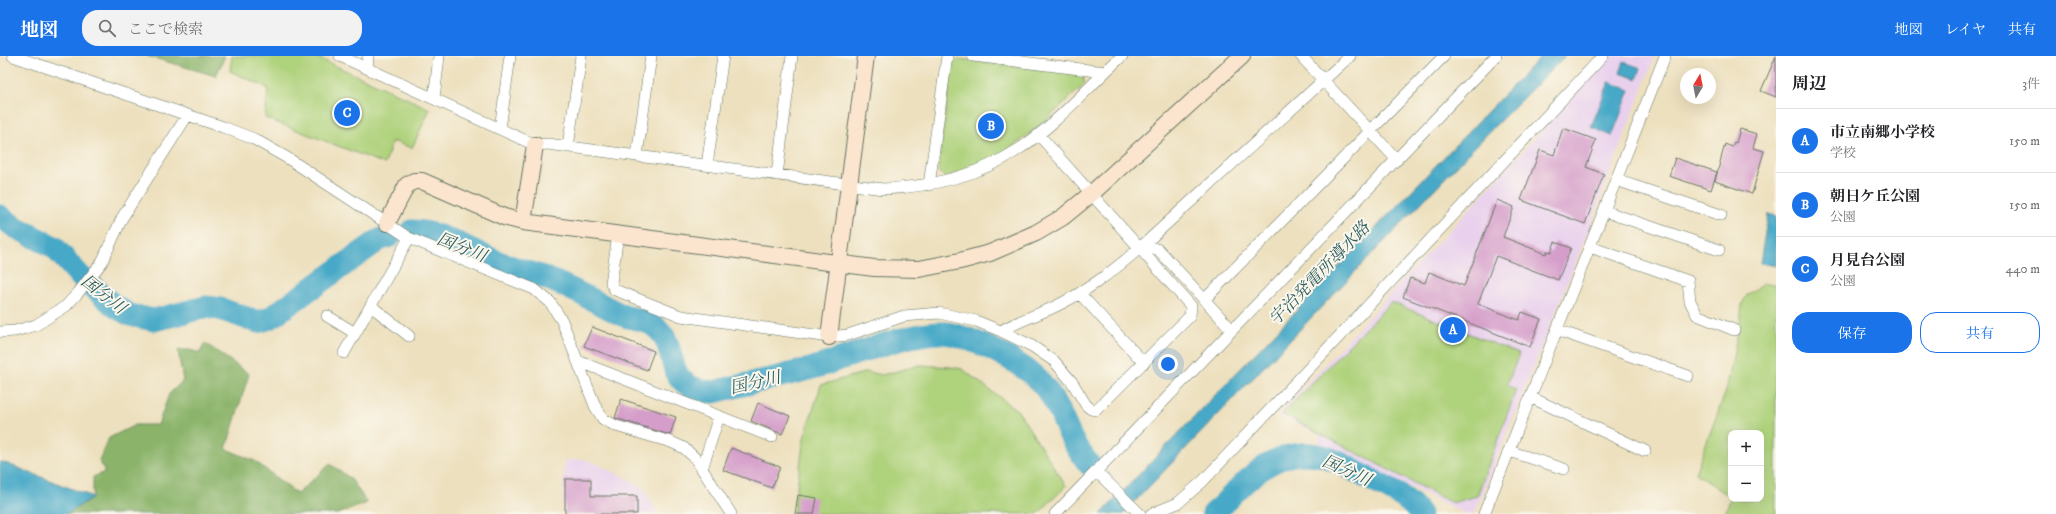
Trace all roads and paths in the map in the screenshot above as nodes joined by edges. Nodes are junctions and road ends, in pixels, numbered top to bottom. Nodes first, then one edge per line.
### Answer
1 (13, 56) edge
2 (340, 56) edge
3 (368, 56) edge
4 (439, 56) edge
5 (510, 56) edge
6 (581, 56) edge
7 (651, 56) edge
8 (723, 56) edge
9 (792, 56) edge
10 (866, 56) edge
11 (947, 56) edge
12 (973, 56) edge
13 (1122, 56) edge
14 (1242, 56) edge
15 (1301, 56) edge
16 (1350, 56) edge
17 (1444, 56) edge
18 (1496, 56) edge
19 (1603, 56) edge
20 (1665, 56) edge
21 (367, 68) junction
22 (1105, 72) junction
23 (1324, 81) junction
24 (434, 99) junction
25 (187, 116) junction
26 (500, 129) junction
27 (1370, 131) junction
28 (1039, 135) junction
29 (535, 145) junction
30 (568, 147) junction
31 (637, 156) junction
32 (1397, 160) junction
33 (707, 165) junction
34 (777, 175) junction
35 (1616, 180) junction
36 (849, 185) junction
37 (929, 185) junction
38 (1091, 194) junction
39 (1604, 211) junction
40 (1720, 215) dead end
41 (523, 222) junction
42 (387, 223) junction
43 (618, 234) junction
44 (409, 238) junction
45 (1590, 247) junction
46 (1140, 248) junction
47 (1720, 250) dead end
48 (839, 264) junction
49 (1080, 294) junction
50 (1204, 300) junction
51 (371, 306) junction
52 (328, 316) dead end
53 (1001, 330) junction
54 (1232, 330) junction
55 (1557, 330) junction
56 (1734, 330) dead end
57 (0, 332) edge
58 (355, 333) junction
59 (409, 336) dead end
60 (829, 336) junction
61 (344, 353) dead end
62 (578, 361) junction
63 (1144, 363) junction
64 (1688, 376) dead end
65 (1530, 397) junction
66 (719, 416) junction
67 (772, 437) dead end
68 (1509, 451) junction
69 (1645, 451) dead end
70 (702, 469) junction
71 (1564, 469) dead end
72 (1096, 471) junction
73 (731, 514) edge
74 (1055, 514) edge
75 (1140, 514) edge
76 (1151, 514) edge
77 (1484, 514) edge

1 - 25 street
2 - 21 street
3 - 21 street
4 - 24 street
5 - 26 street
6 - 30 street
7 - 31 street
8 - 33 street
9 - 34 street
10 - 36 street
11 - 37 street
12 - 22 street
13 - 22 street
14 - 38 street
15 - 23 street
16 - 23 street
17 - 27 street
18 - 32 street
19 - 76 street
20 - 35 street
21 - 24 street
22 - 28 street
23 - 27 street
23 - 46 street
24 - 26 street
25 - 42 street
25 - 57 street
26 - 29 street
27 - 32 street
27 - 50 street
28 - 37 street
28 - 38 street
29 - 30 street
29 - 41 street
30 - 31 street
31 - 33 street
32 - 54 street
33 - 34 street
34 - 36 street
35 - 39 street
35 - 40 street
36 - 37 street
36 - 48 street
38 - 46 street
38 - 48 street
39 - 45 street
39 - 47 street
41 - 42 street
41 - 43 street
42 - 44 street
43 - 48 street
43 - 60 street
44 - 51 street
44 - 62 street
45 - 55 street
45 - 56 street
46 - 49 street
46 - 50 street
46 - 63 street
48 - 60 street
49 - 53 street
49 - 63 street
50 - 54 street
51 - 58 street
51 - 59 street
52 - 58 street
53 - 60 street
53 - 63 street
54 - 72 street
55 - 64 street
55 - 65 street
58 - 61 street
62 - 66 street
62 - 70 street
65 - 68 street
65 - 69 street
66 - 67 street
66 - 70 street
68 - 71 street
68 - 77 street
70 - 73 street
72 - 74 street
72 - 75 street

